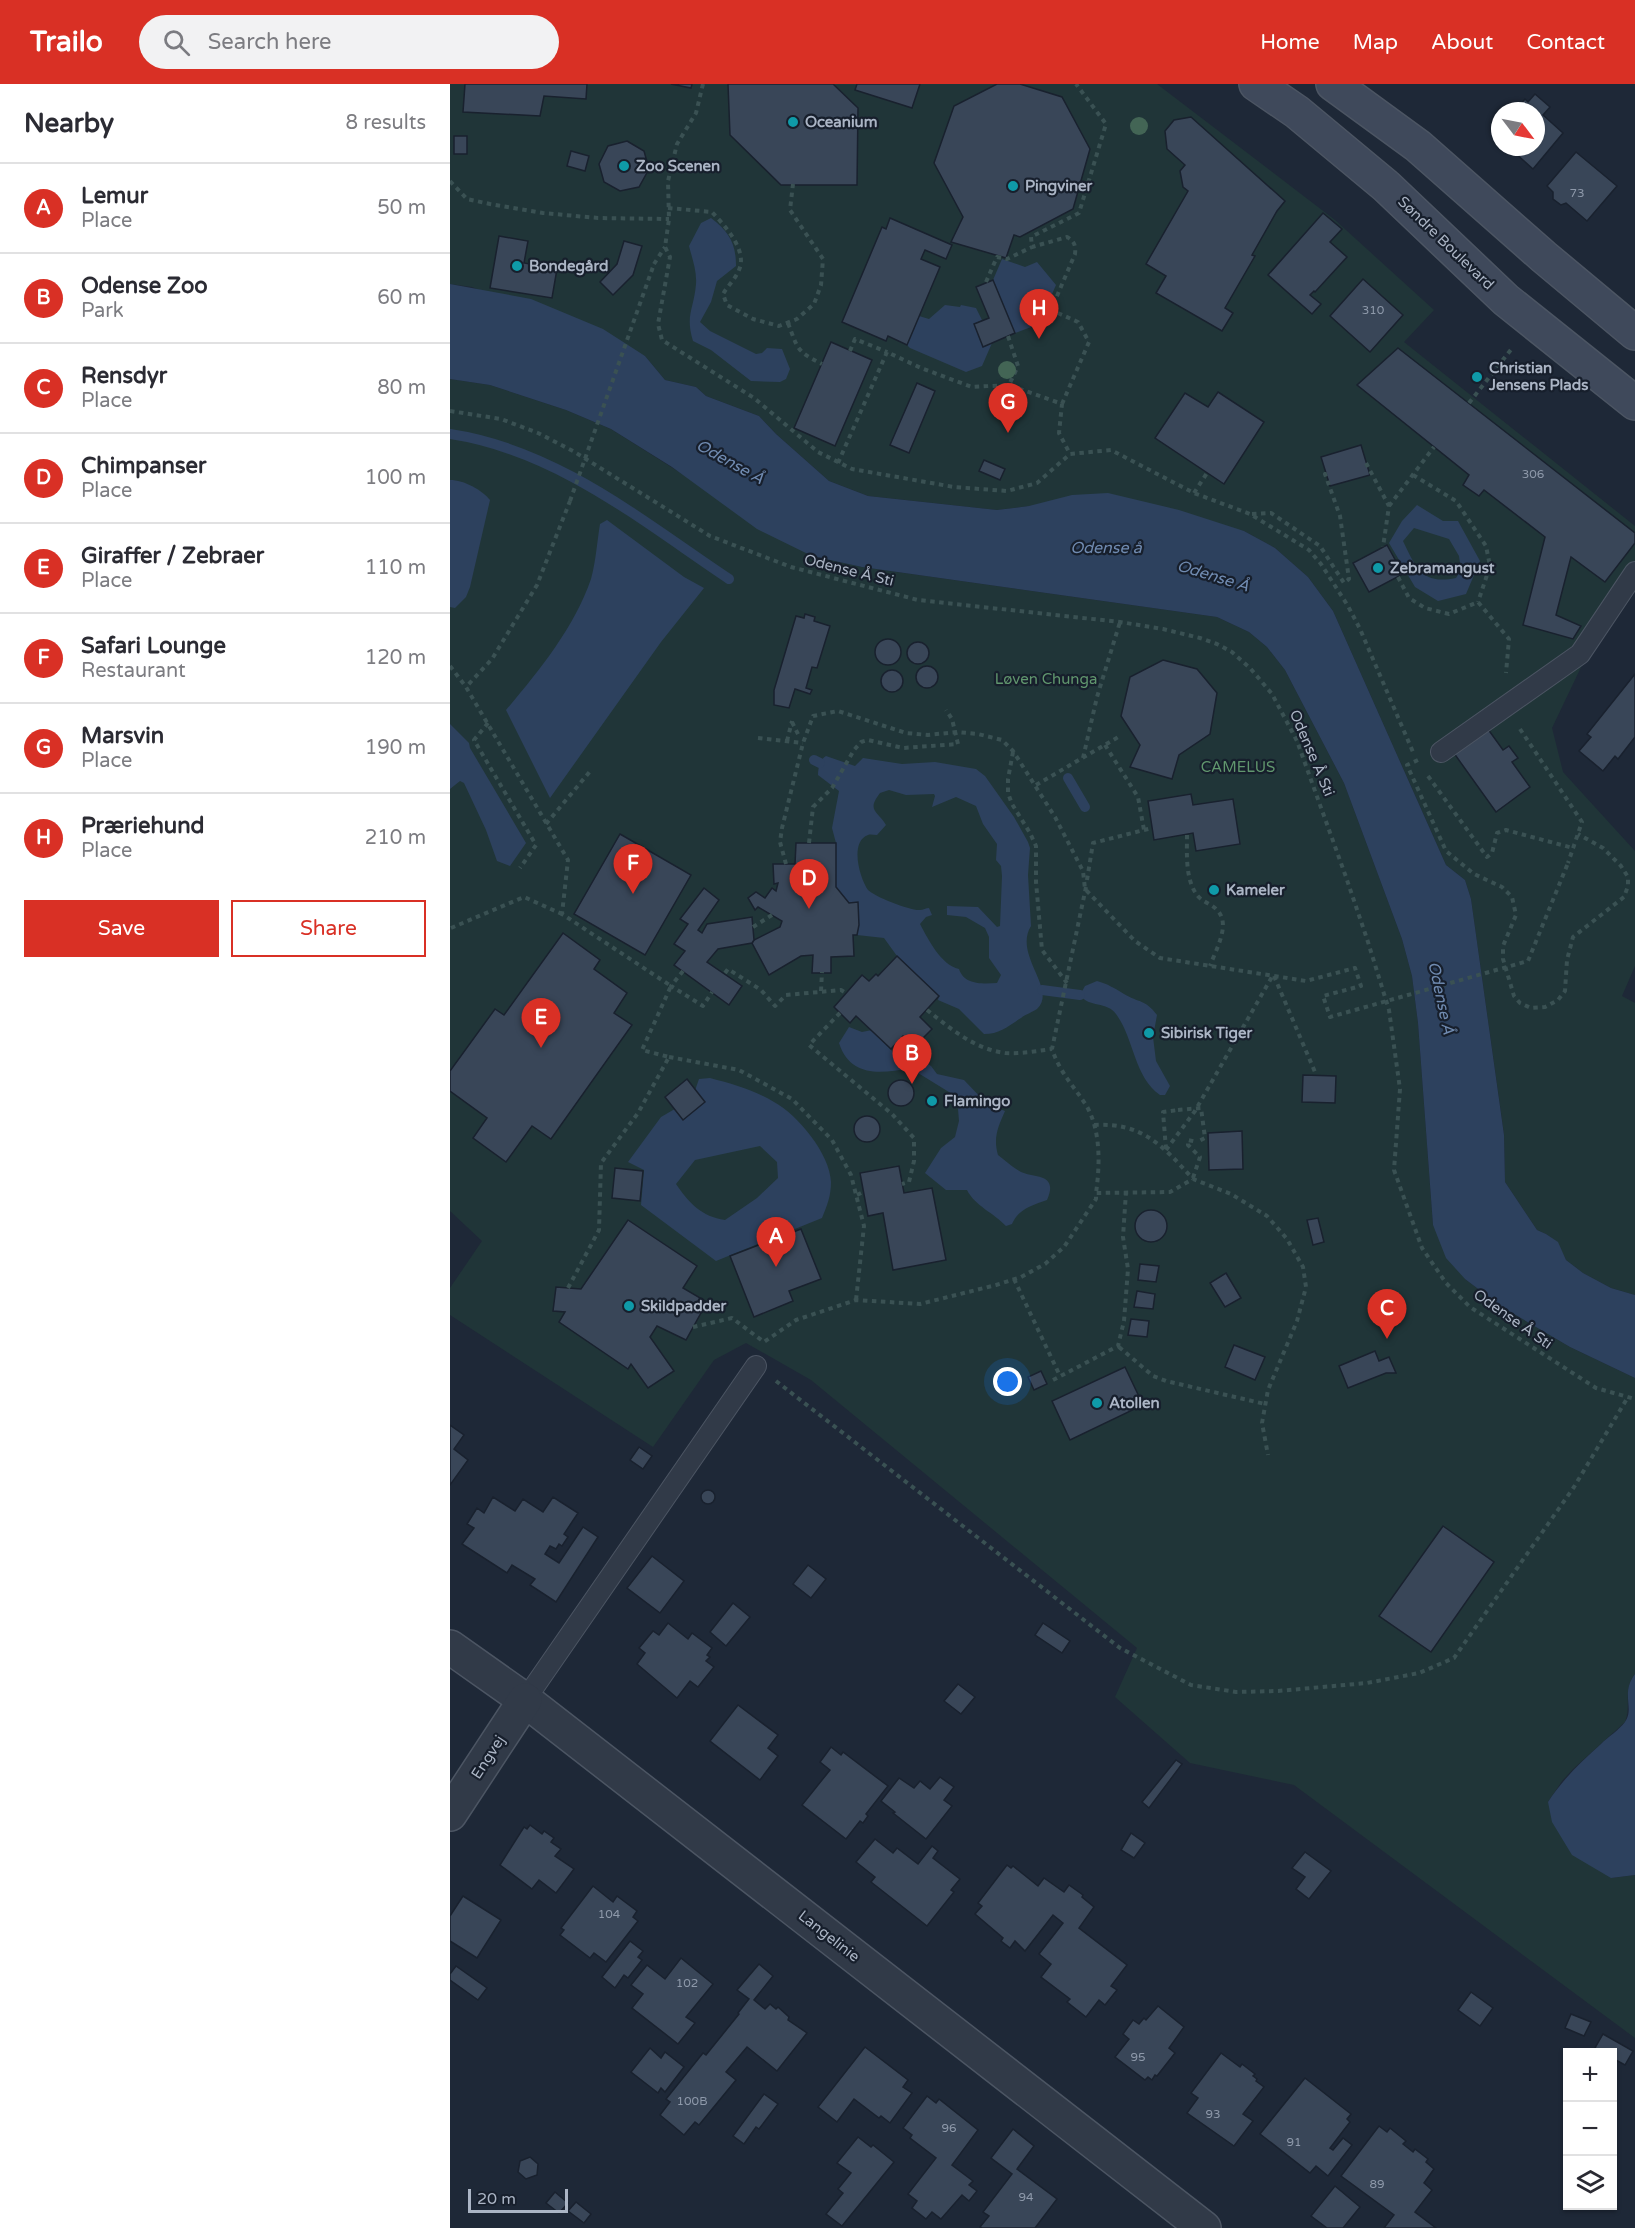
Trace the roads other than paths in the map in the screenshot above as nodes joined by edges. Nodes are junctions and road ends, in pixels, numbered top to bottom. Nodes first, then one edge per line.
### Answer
1 (1256, 84) edge
2 (1333, 84) edge
3 (1635, 333) edge
4 (1635, 403) edge
5 (1635, 572) edge
6 (1442, 752) dead end
7 (756, 1366) road end
8 (450, 1647) edge
9 (525, 1700) junction
10 (450, 1814) edge
11 (1204, 2228) edge

1 - 4 main road, Søndre Boulevard
2 - 3 main road
5 - 6 lane
7 - 9 lane
8 - 9 street, Langelinie
9 - 10 street, Engvej
9 - 11 street, Langelinie

